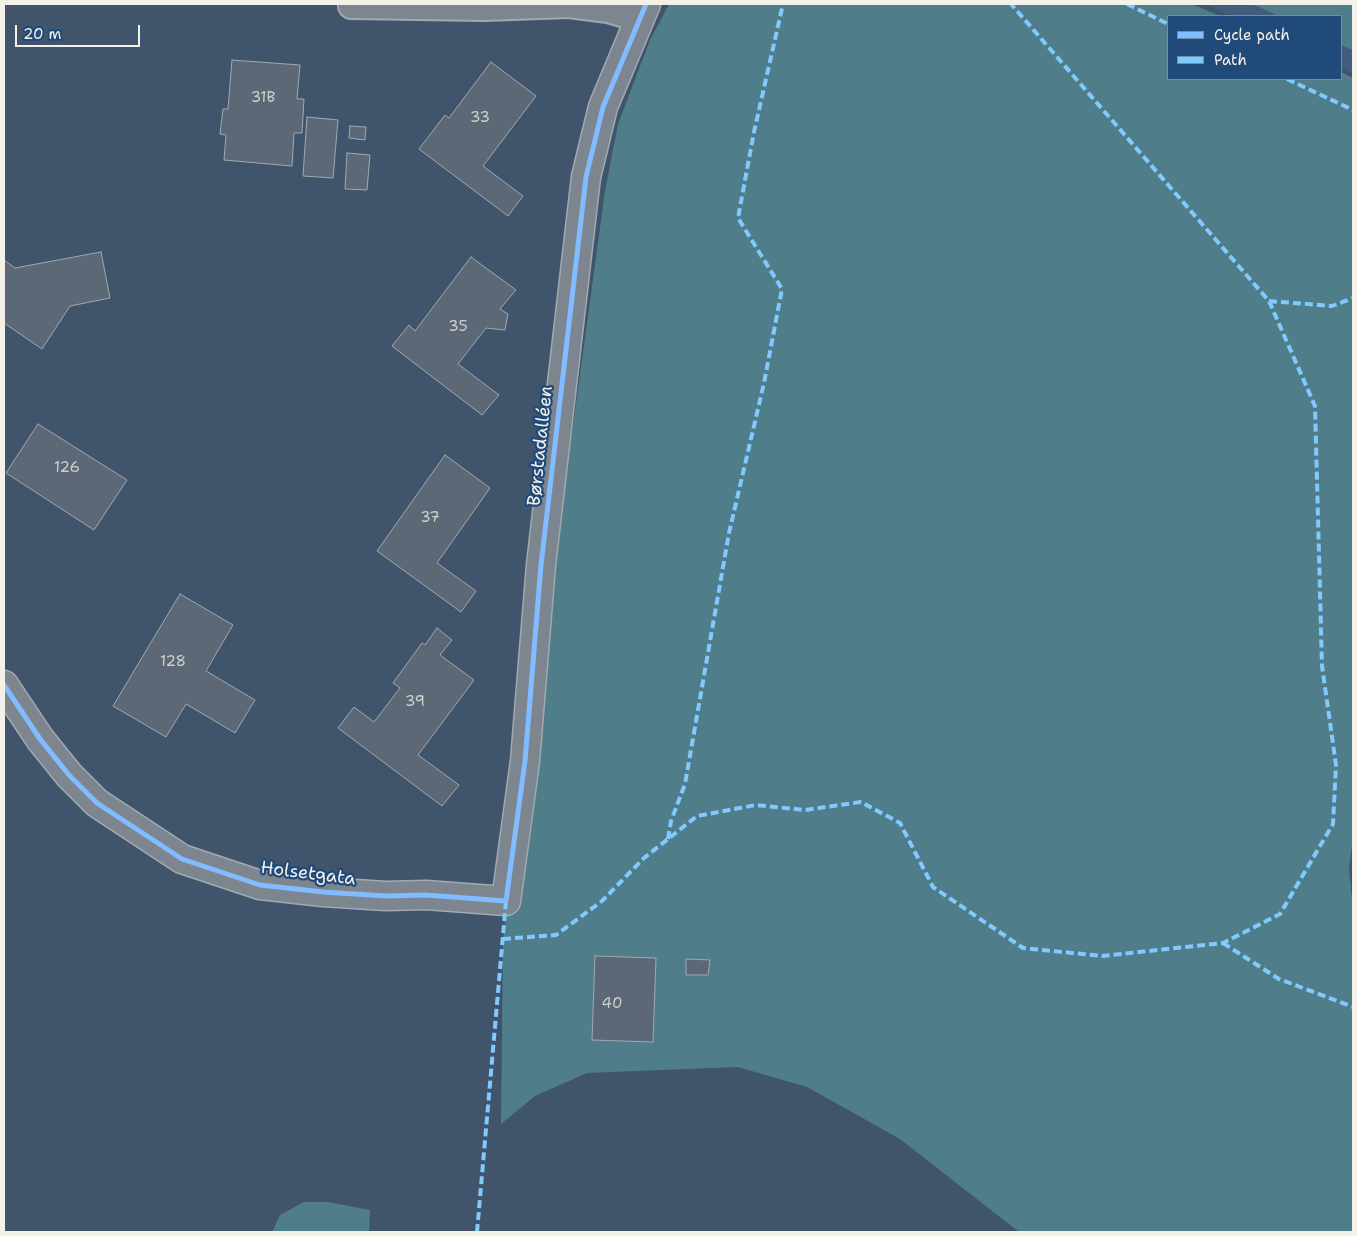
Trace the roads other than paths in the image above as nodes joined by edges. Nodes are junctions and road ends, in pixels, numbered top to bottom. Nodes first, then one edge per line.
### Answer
1 (351, 6) dead end
2 (642, 12) edge
3 (4, 685) edge
4 (506, 901) joint

1 - 2 lane
2 - 4 street, Børstadalléen
3 - 4 street, Holsetgata

